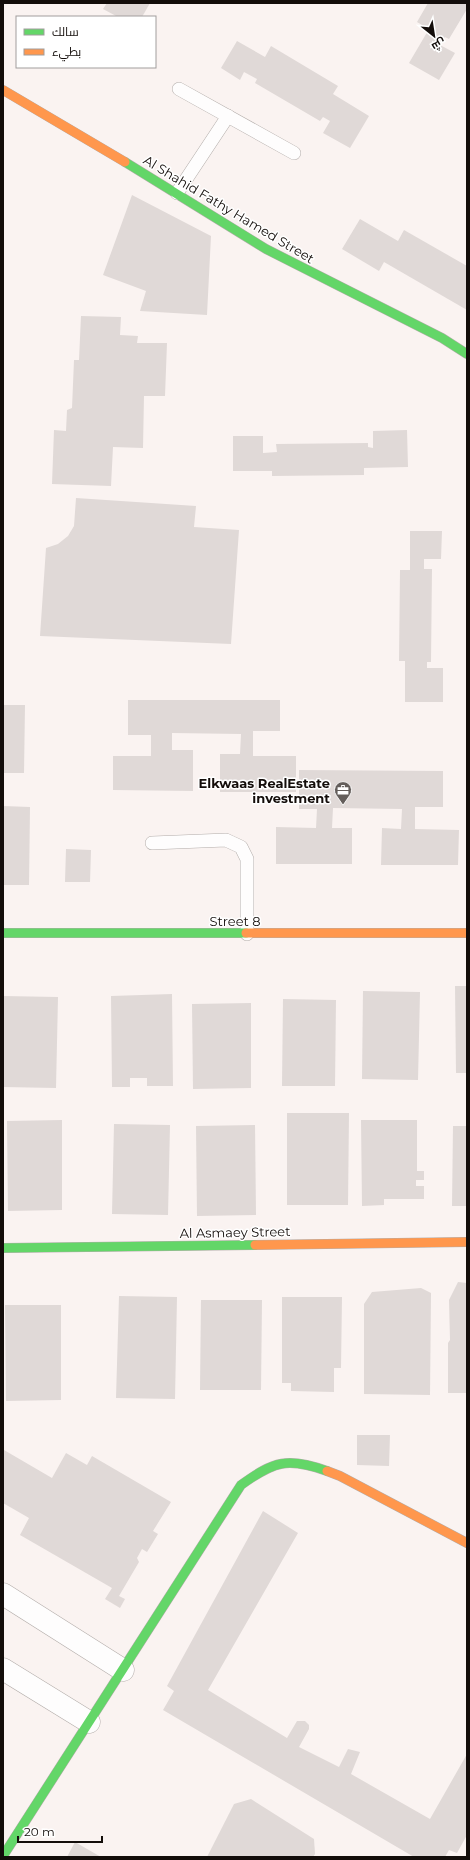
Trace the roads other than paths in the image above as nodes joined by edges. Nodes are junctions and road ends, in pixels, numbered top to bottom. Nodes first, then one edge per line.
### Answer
1 (179, 89) dead end
2 (3, 90) edge
3 (228, 116) junction
4 (294, 153) dead end
5 (177, 193) junction
6 (467, 354) edge
7 (152, 843) dead end
8 (3, 933) edge
9 (467, 933) edge
10 (247, 934) junction
11 (467, 1242) edge
12 (3, 1248) edge
13 (467, 1543) edge
14 (3, 1594) edge
15 (3, 1669) edge
16 (123, 1670) junction
17 (89, 1722) junction
18 (3, 1856) edge

1 - 3 lane
2 - 5 street, Al Shahid Fathy Hamed Street
3 - 4 lane
3 - 5 lane
5 - 6 street, Al Shahid Fathy Hamed Street
7 - 10 lane
8 - 10 street, Street 8
9 - 10 street, Street 8
11 - 12 street, Al Asmaey Street
13 - 16 street
14 - 16 street
15 - 17 street
16 - 17 street
17 - 18 street

